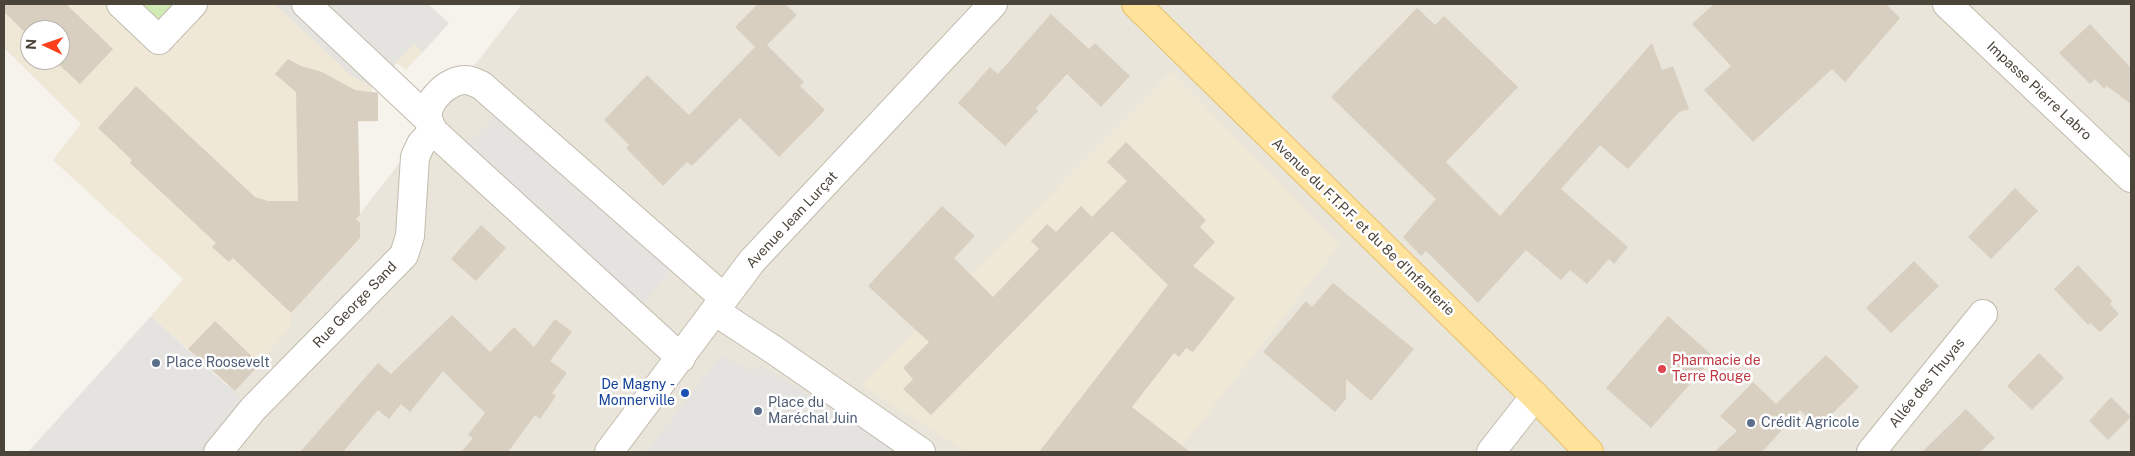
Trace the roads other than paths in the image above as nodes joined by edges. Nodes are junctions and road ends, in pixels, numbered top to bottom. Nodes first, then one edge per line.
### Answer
1 (121, 4) edge
2 (193, 4) edge
3 (306, 4) edge
4 (993, 4) edge
5 (1136, 4) edge
6 (1947, 4) edge
7 (431, 125) junction
8 (2131, 178) edge
9 (720, 305) junction
10 (1983, 314) dead end
11 (681, 358) junction
12 (1535, 396) junction
13 (218, 452) edge
14 (609, 452) edge
15 (921, 452) edge
16 (1491, 452) edge
17 (1589, 452) edge
18 (1871, 452) edge

1 - 2 street
3 - 7 street
4 - 9 street, Avenue Jean Lurçat
5 - 12 main road, Avenue du F.T.P.F. et du 8e d'Infanterie
6 - 8 street, Impasse Pierre Labro
7 - 9 street
7 - 11 street
7 - 13 street, Rue George Sand
9 - 11 street, Avenue Jean Lurçat
9 - 15 street
10 - 18 street, Allée des Thuyas
11 - 14 street, Avenue Jean Lurçat
12 - 16 street
12 - 17 main road, Avenue du F.T.P.F. et du 8e d'Infanterie

